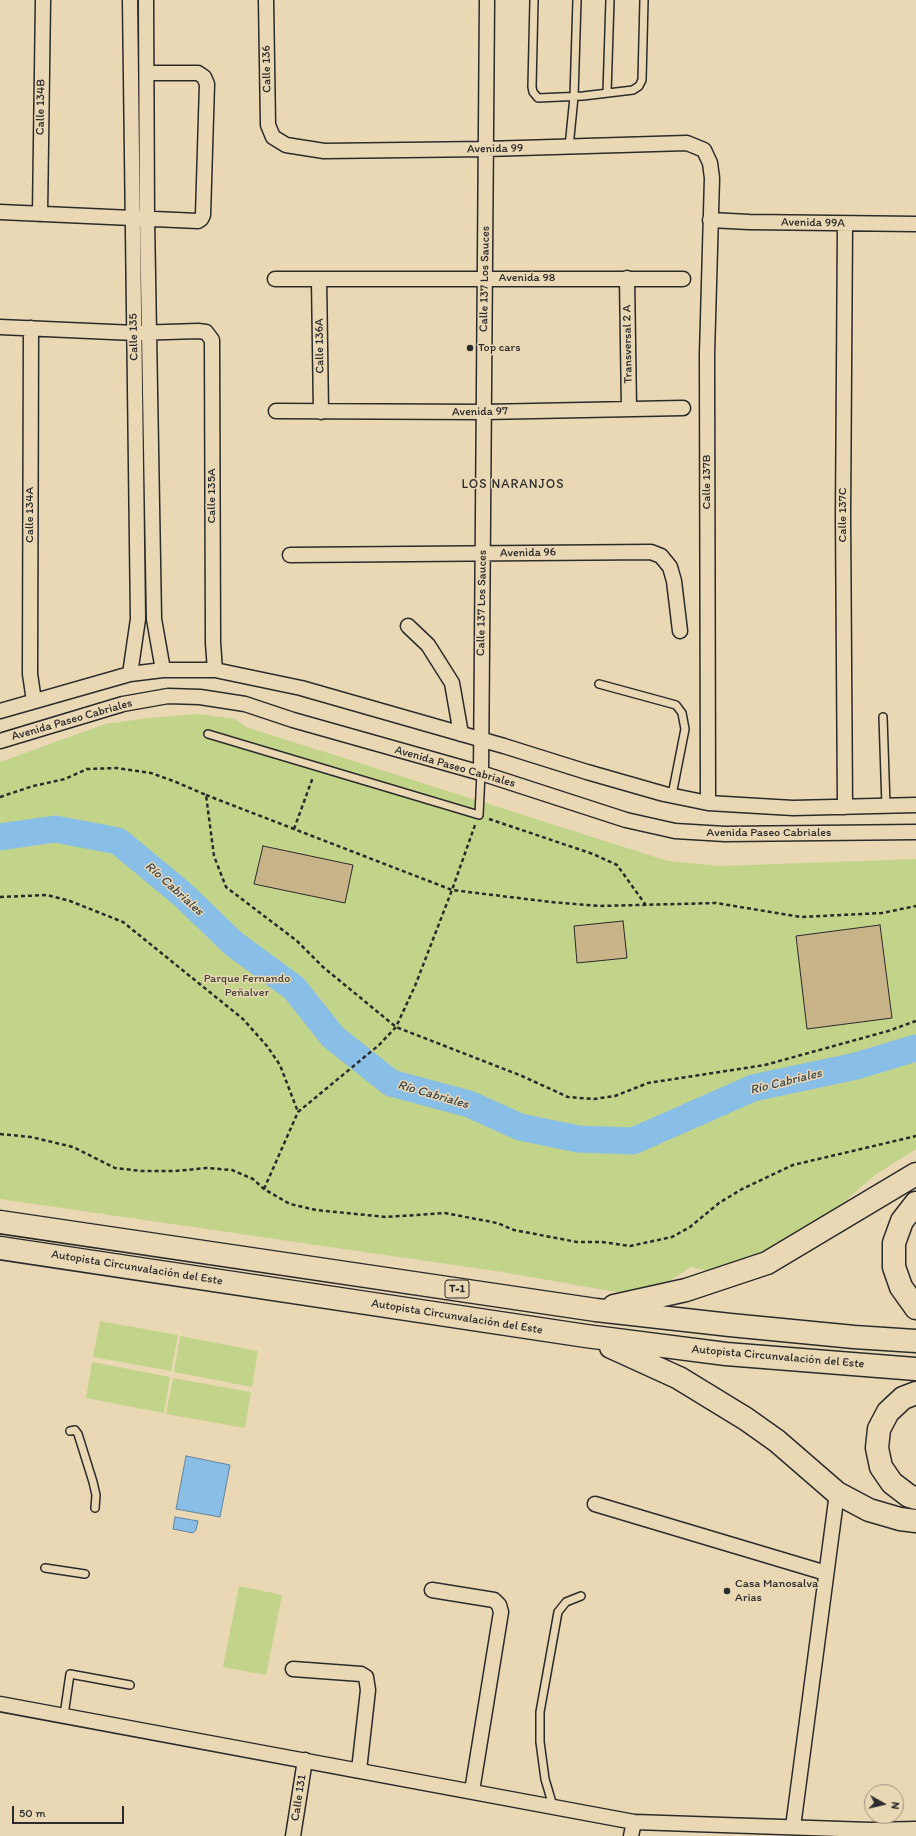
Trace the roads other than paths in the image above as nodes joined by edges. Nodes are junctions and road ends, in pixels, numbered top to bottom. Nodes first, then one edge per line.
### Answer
1 (43, 0) edge
2 (130, 0) edge
3 (146, 0) edge
4 (266, 0) edge
5 (487, 0) edge
6 (534, 0) edge
7 (577, 0) edge
8 (610, 0) edge
9 (644, 0) edge
10 (147, 74) junction
11 (607, 92) junction
12 (574, 97) junction
13 (273, 137) joint
14 (569, 147) junction
15 (486, 149) junction
16 (710, 162) joint
17 (0, 212) edge
18 (40, 214) junction
19 (132, 219) junction
20 (147, 219) junction
21 (710, 220) junction
22 (845, 224) junction
23 (916, 224) edge
24 (484, 278) junction
25 (627, 278) junction
26 (275, 279) dead end
27 (319, 279) junction
28 (683, 279) dead end
29 (0, 327) edge
30 (31, 328) junction
31 (134, 333) junction
32 (150, 333) junction
33 (684, 408) dead end
34 (628, 409) junction
35 (276, 411) dead end
36 (321, 412) junction
37 (484, 412) junction
38 (482, 553) junction
39 (290, 555) dead end
40 (408, 626) dead end
41 (680, 631) dead end
42 (163, 670) junction
43 (215, 670) junction
44 (130, 674) junction
45 (599, 684) dead end
46 (34, 701) junction
47 (0, 711) edge
48 (883, 717) dead end
49 (208, 734) dead end
50 (461, 734) junction
51 (481, 740) junction
52 (0, 741) edge
53 (481, 773) junction
54 (672, 795) junction
55 (708, 803) junction
56 (916, 805) edge
57 (886, 806) junction
58 (845, 807) junction
59 (916, 832) edge
60 (916, 1174) edge
61 (916, 1203) edge
62 (0, 1222) edge
63 (0, 1248) edge
64 (916, 1308) edge
65 (596, 1310) junction
66 (586, 1336) junction
67 (916, 1341) edge
68 (916, 1368) edge
69 (916, 1393) edge
70 (70, 1431) dead end
71 (837, 1493) junction
72 (916, 1498) edge
73 (595, 1504) dead end
74 (95, 1508) dead end
75 (916, 1521) edge
76 (45, 1568) dead end
77 (826, 1573) junction
78 (85, 1574) dead end
79 (432, 1590) dead end
80 (581, 1596) dead end
81 (293, 1669) dead end
82 (130, 1685) dead end
83 (0, 1704) edge
84 (64, 1715) junction
85 (305, 1760) junction
86 (359, 1770) junction
87 (472, 1791) junction
88 (553, 1806) junction
89 (634, 1822) junction
90 (793, 1827) junction
91 (916, 1829) edge
92 (869, 1833) edge
93 (293, 1836) edge
94 (631, 1836) edge

1 - 18 street, Calle 134B
2 - 19 street, Calle 135
3 - 10 street, Calle 135
4 - 13 street, Calle 136
5 - 15 street, Calle 137 Los Sauces
6 - 12 lane
7 - 12 lane
8 - 11 lane
9 - 11 lane
10 - 20 street, Calle 135
10 - 20 street
11 - 12 lane
12 - 14 lane
13 - 15 street, Avenida 99
14 - 15 street, Avenida 99
14 - 16 street, Avenida 99
15 - 24 street, Calle 137 Los Sauces
16 - 21 street, Calle 137B
17 - 18 street
18 - 19 street
19 - 20 street
19 - 31 street, Calle 135
20 - 32 street, Calle 135
21 - 22 street, Avenida 99A
21 - 55 street, Calle 137B
22 - 23 street, Avenida 99A
22 - 58 street, Calle 137C
24 - 25 street, Avenida 98
24 - 27 street, Avenida 98
24 - 37 street, Calle 137 Los Sauces
25 - 28 street, Avenida 98
25 - 34 street, Transversal 2 A
26 - 27 street, Avenida 98
27 - 36 street, Calle 136A
29 - 30 street
30 - 31 street
30 - 46 street, Calle 134A
31 - 32 street
31 - 44 street, Calle 135
32 - 42 street, Calle 135
32 - 43 street, Calle 135A
33 - 34 street, Avenida 97
34 - 37 street, Avenida 97
35 - 36 street, Avenida 97
36 - 37 street, Avenida 97
37 - 38 street, Calle 137 Los Sauces
38 - 39 street, Avenida 96
38 - 41 street, Avenida 96
38 - 51 street, Calle 137 Los Sauces
40 - 50 street
42 - 43 street
42 - 44 street
43 - 50 street
44 - 46 street
45 - 54 lane
46 - 47 street
48 - 57 lane
49 - 53 lane
50 - 51 street
51 - 53 street, Calle 137 Los Sauces
51 - 54 street
52 - 53 street, Avenida Paseo Cabriales
53 - 59 street, Avenida Paseo Cabriales
54 - 55 street
55 - 58 street
56 - 57 street
57 - 58 street
60 - 65 highway
61 - 64 highway
62 - 65 highway, Autopista Circunvalación del Este / T-1
63 - 66 highway, Autopista Circunvalación del Este / T-1
65 - 67 highway, Autopista Circunvalación del Este / T-1
66 - 68 highway, Autopista Circunvalación del Este / T-1
66 - 71 highway
69 - 72 highway
70 - 74 lane
71 - 75 highway
71 - 77 street
73 - 77 street
76 - 78 lane
77 - 90 street
79 - 87 street
80 - 88 lane
81 - 86 street
82 - 84 lane
83 - 84 street
84 - 85 street
85 - 86 street
85 - 93 street, Calle 131
86 - 87 street
87 - 88 street
88 - 89 street
89 - 90 street
89 - 94 street
90 - 92 street
91 - 92 street

